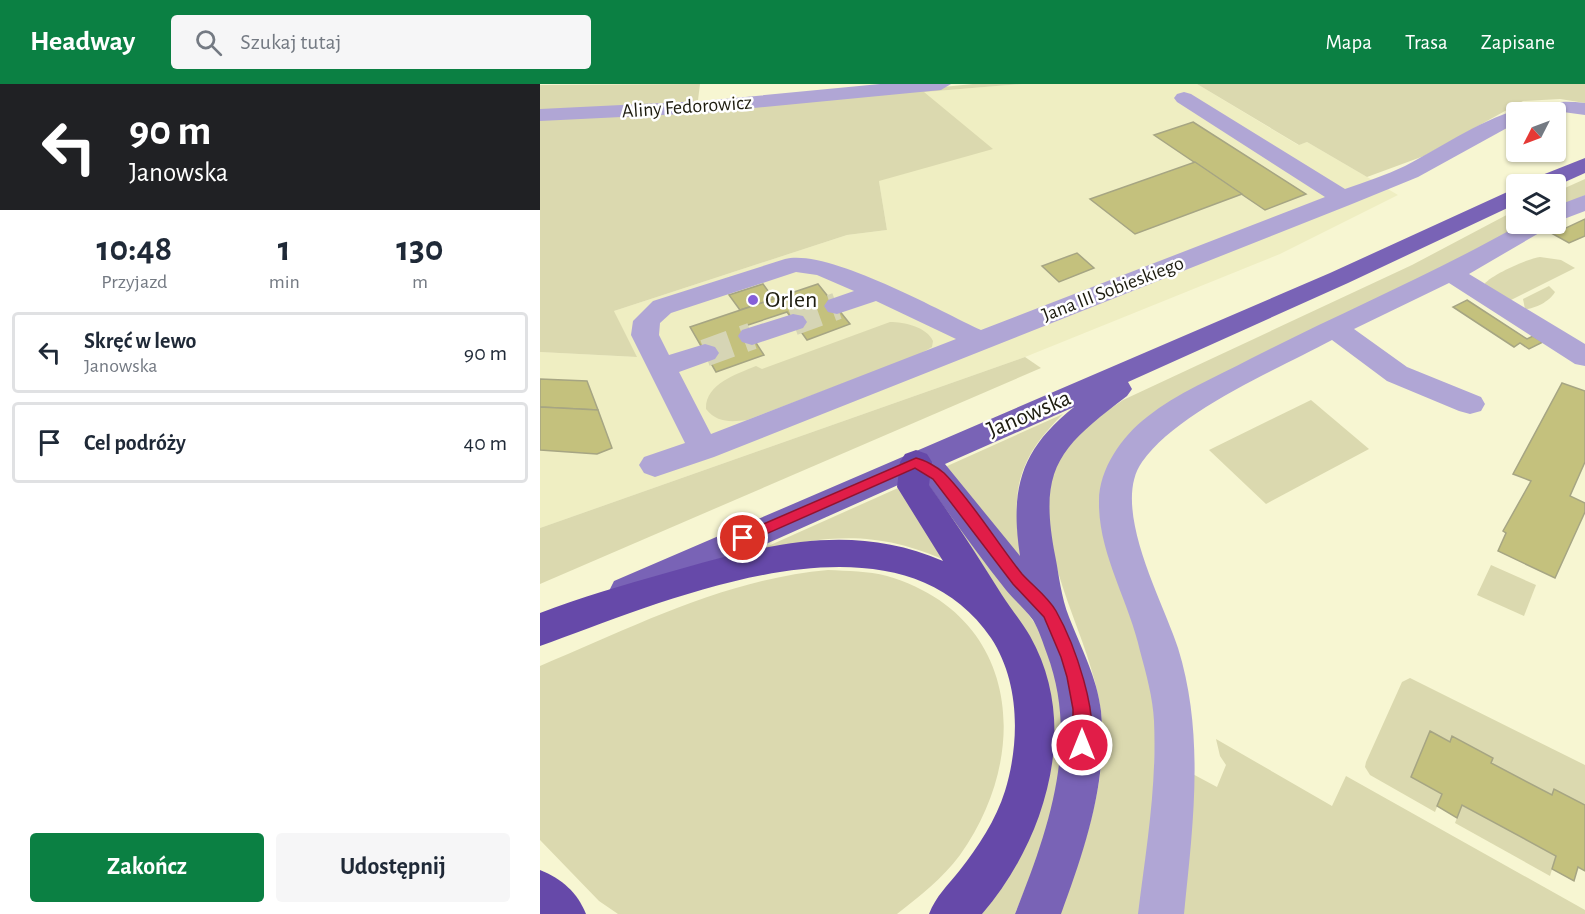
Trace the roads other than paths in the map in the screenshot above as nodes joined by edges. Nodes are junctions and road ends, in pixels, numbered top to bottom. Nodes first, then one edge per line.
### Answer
1 (709, 84) edge
2 (941, 84) edge
3 (1184, 98) dead end
4 (703, 107) junction
5 (1566, 108) edge
6 (1585, 109) edge
7 (1566, 110) edge
8 (540, 115) edge
9 (1585, 117) edge
10 (1506, 120) edge
11 (1585, 165) edge
12 (1564, 174) edge
13 (1344, 199) junction
14 (1506, 200) edge
15 (1585, 202) edge
16 (1566, 211) edge
17 (1520, 234) edge
18 (1450, 273) junction
19 (877, 292) junction
20 (837, 306) tunnel mouth
21 (793, 322) tunnel mouth
22 (1334, 328) junction
23 (752, 336) tunnel mouth
24 (980, 340) junction
25 (1171, 352) junction
26 (705, 353) tunnel mouth
27 (1585, 357) edge
28 (662, 368) junction
29 (1470, 404) dead end
30 (703, 449) junction
31 (916, 462) junction
32 (655, 465) dead end
33 (993, 611) junction
34 (579, 613) junction
35 (1049, 613) junction
36 (540, 630) edge
37 (540, 893) edge
38 (562, 914) edge
39 (952, 914) edge
40 (1038, 914) edge
41 (1161, 914) edge

1 - 4 street
2 - 4 street, Aliny Fedorowicz
3 - 13 street
4 - 8 street, Aliny Fedorowicz
5 - 6 street
7 - 9 street
10 - 13 street, Jana III Sobieskiego
11 - 12 main road
13 - 24 street, Jana III Sobieskiego
14 - 25 main road, Janowska
15 - 16 street
17 - 18 street
18 - 22 street
18 - 27 street
19 - 20 street
19 - 24 street
19 - 28 street
21 - 23 street
22 - 29 street
22 - 41 street
24 - 30 street, Jana III Sobieskiego
25 - 31 main road, Janowska
25 - 35 main road
26 - 28 street
28 - 30 street
30 - 32 street, Jana III Sobieskiego
31 - 33 highway
31 - 34 main road, Janowska
31 - 35 main road
33 - 34 highway
33 - 39 highway
34 - 36 highway, Janowska
35 - 40 main road
37 - 38 highway

